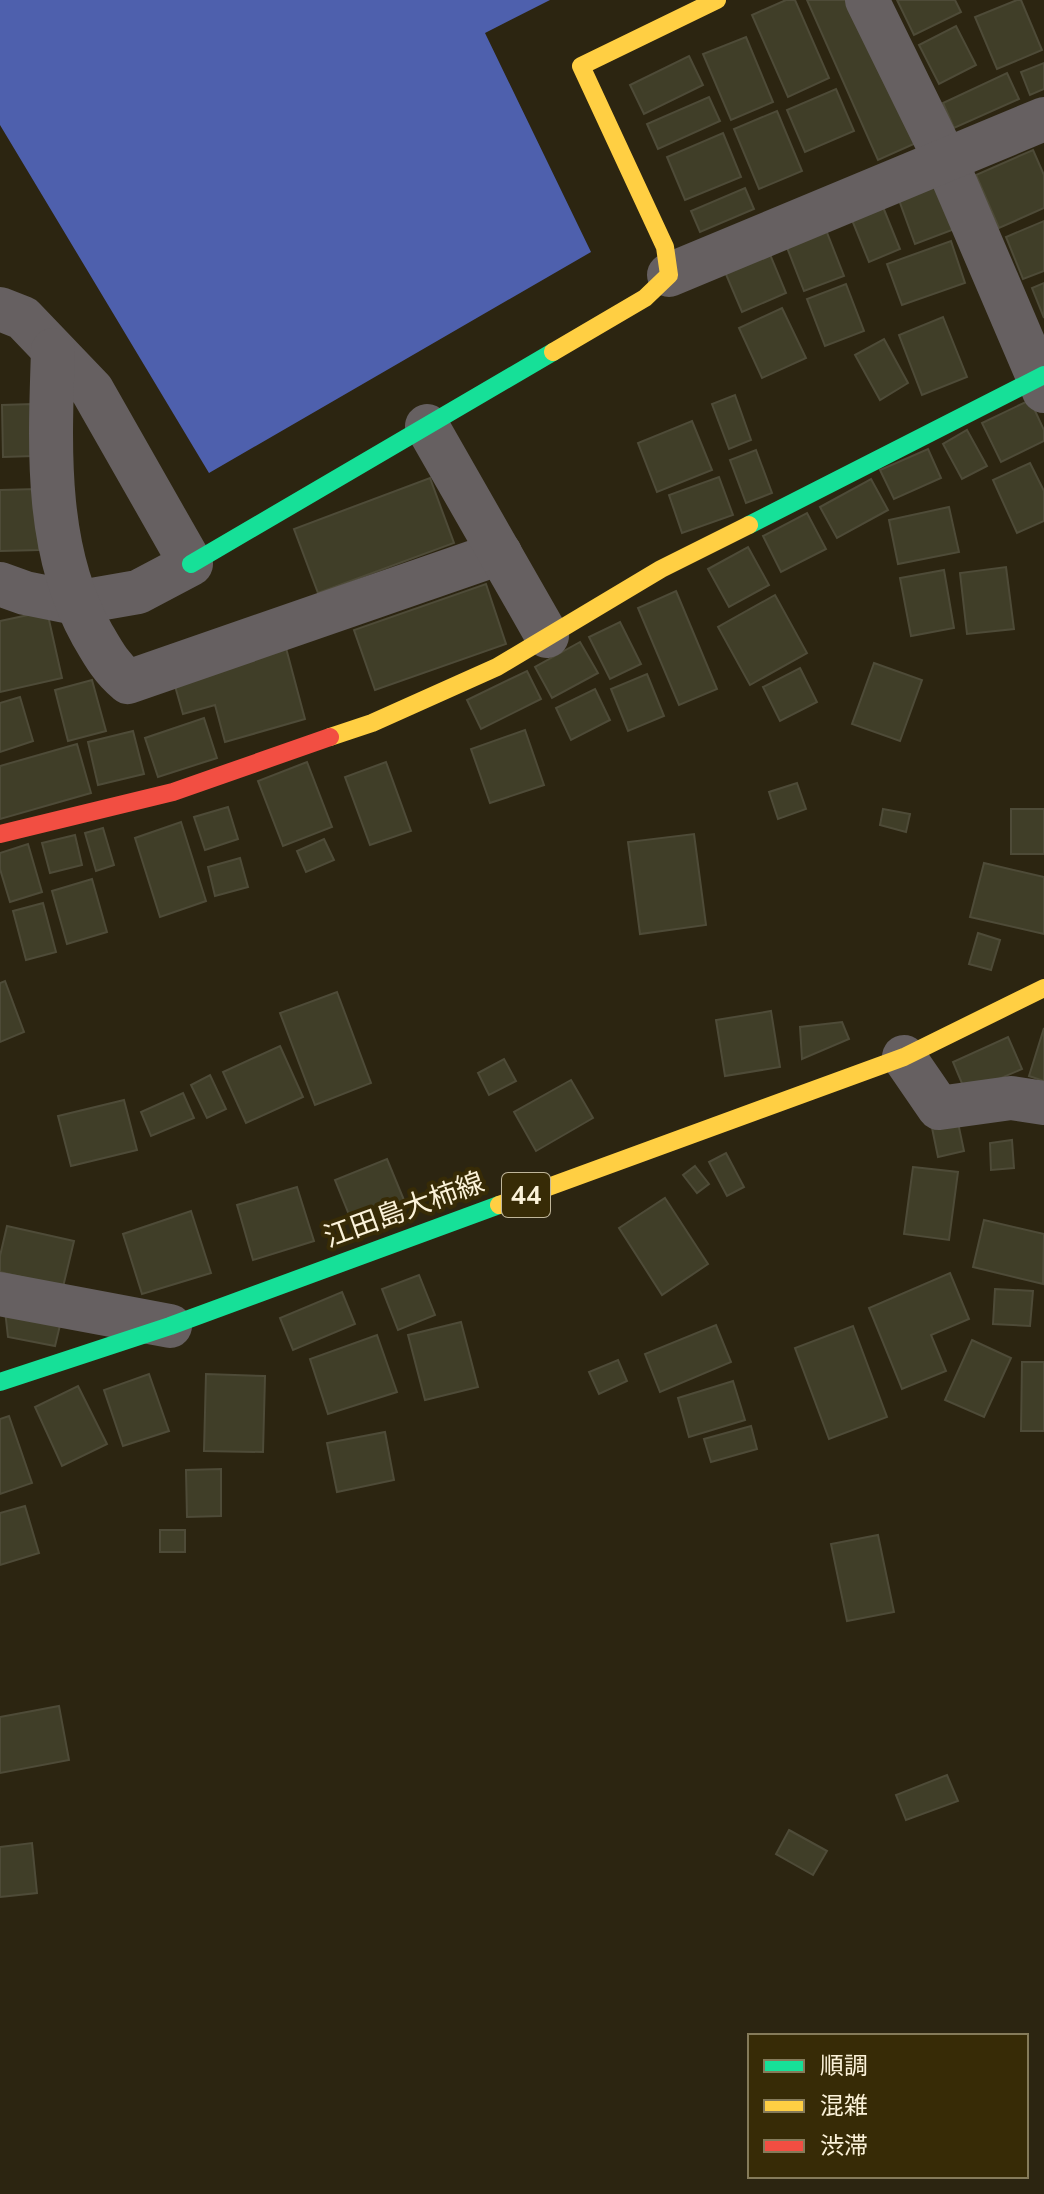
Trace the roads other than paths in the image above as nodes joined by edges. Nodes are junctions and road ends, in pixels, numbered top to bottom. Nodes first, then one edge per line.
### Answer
1 (717, 0) edge
2 (867, 0) edge
3 (1044, 119) edge
4 (945, 159) junction
5 (669, 275) junction
6 (0, 309) edge
7 (53, 350) junction
8 (1042, 381) edge
9 (427, 426) junction
10 (500, 553) junction
11 (191, 564) junction
12 (0, 584) edge
13 (75, 603) junction
14 (547, 636) junction
15 (0, 834) edge
16 (1044, 988) edge
17 (904, 1057) junction
18 (1044, 1103) edge
19 (0, 1294) edge
20 (170, 1326) junction
21 (0, 1382) edge

1 - 5 street
2 - 4 street
3 - 4 street
4 - 5 street
4 - 8 street
5 - 9 street
6 - 7 street
7 - 11 street
7 - 13 street
8 - 14 street
9 - 10 street
9 - 11 street
10 - 13 street
10 - 14 street
11 - 13 street
12 - 13 street
14 - 15 street
16 - 17 street, 江田島大柿線 / 44
17 - 18 street
17 - 20 street, 江田島大柿線 / 44
19 - 20 street
20 - 21 street, 江田島大柿線 / 44

